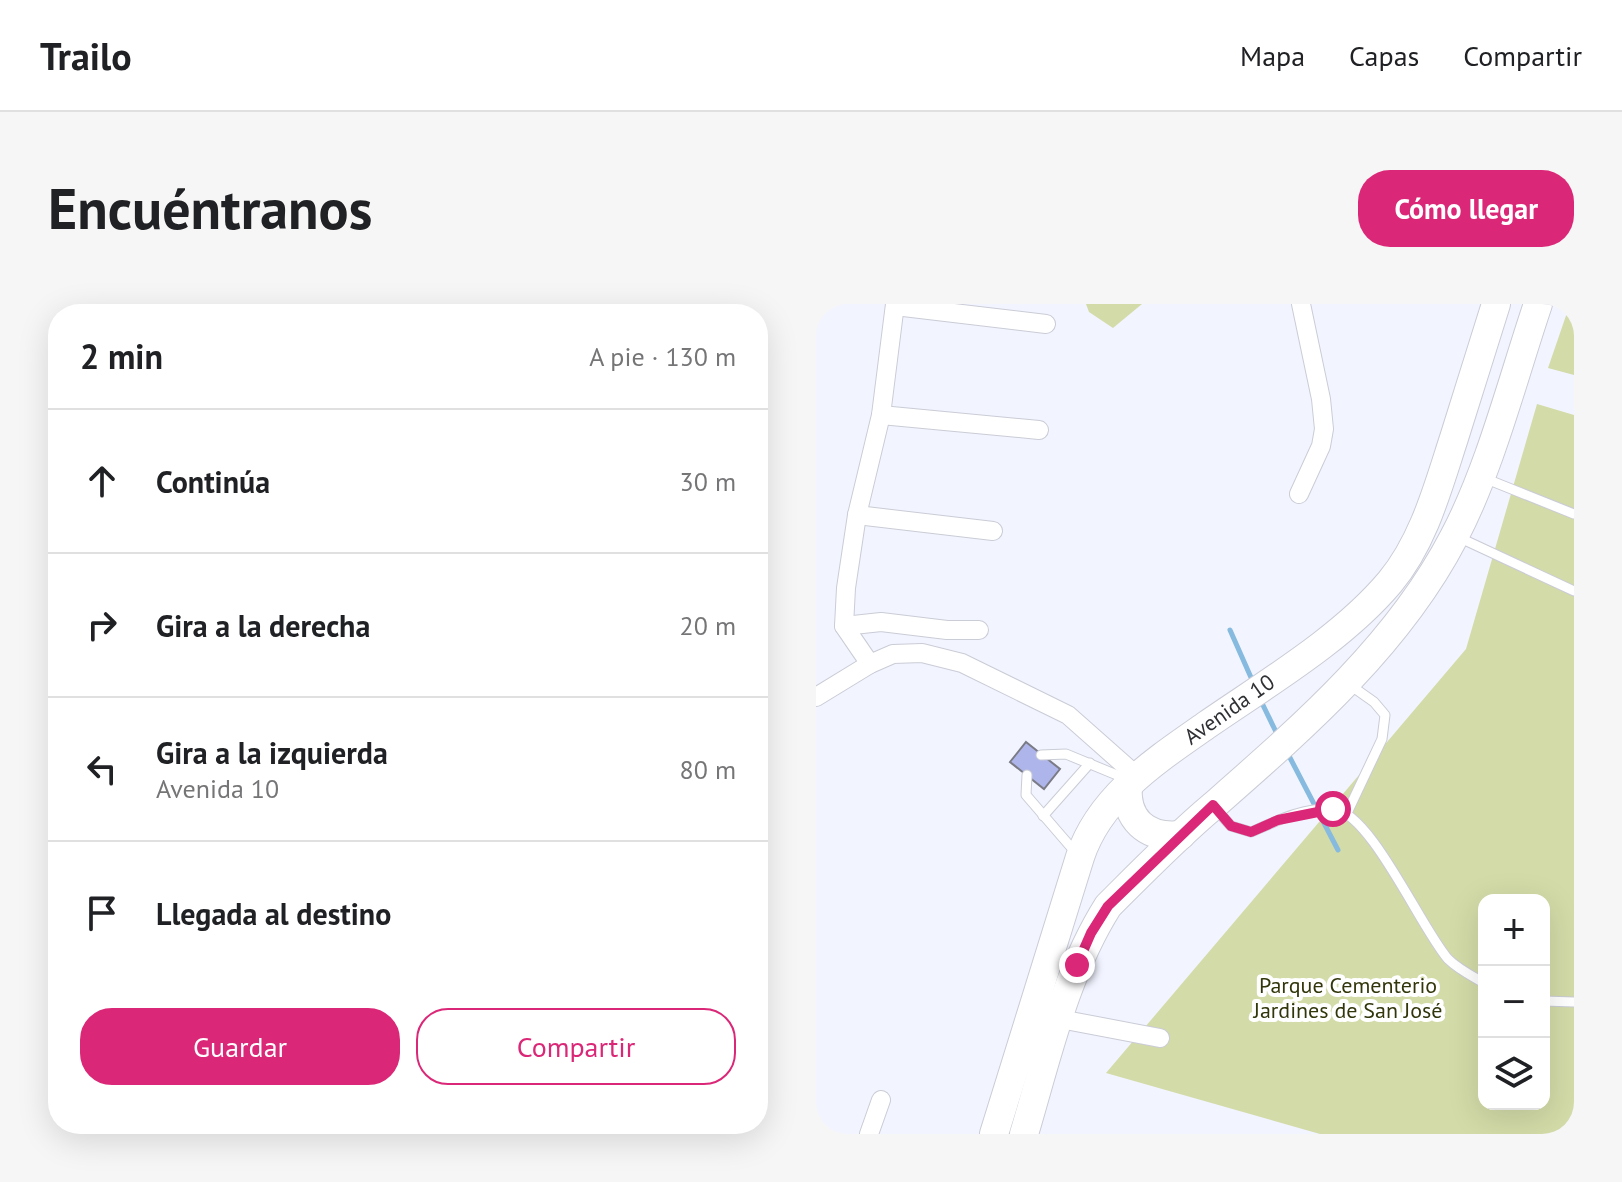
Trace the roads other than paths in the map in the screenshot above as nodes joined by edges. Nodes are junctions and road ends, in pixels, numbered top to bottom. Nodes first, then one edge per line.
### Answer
1 (1301, 304) edge
2 (1496, 304) edge
3 (1538, 304) edge
4 (895, 305) edge
5 (1046, 324) dead end
6 (881, 415) junction
7 (1039, 430) dead end
8 (1480, 477) junction
9 (1299, 494) dead end
10 (1574, 514) edge
11 (857, 515) junction
12 (993, 531) dead end
13 (1455, 536) junction
14 (1574, 591) edge
15 (844, 626) junction
16 (979, 630) dead end
17 (870, 664) junction
18 (1347, 683) junction
19 (816, 697) edge
20 (1041, 755) dead end
21 (1090, 763) junction
22 (1027, 775) dead end
23 (1133, 781) junction
24 (1218, 802) junction
25 (1347, 813) junction
26 (1043, 816) junction
27 (1181, 835) junction
28 (1080, 857) junction
29 (1478, 979) edge
30 (1550, 1001) edge
31 (1574, 1002) edge
32 (1060, 1019) junction
33 (1160, 1038) dead end
34 (881, 1100) dead end
35 (869, 1134) edge
36 (994, 1134) edge
37 (1024, 1134) edge

1 - 9 street
2 - 23 main road, Avenida 10
3 - 8 main road
4 - 5 street
4 - 6 street
6 - 7 street
6 - 11 street
8 - 10 lane
8 - 13 main road
11 - 12 street
11 - 15 street
13 - 14 lane
13 - 18 main road
15 - 16 street
15 - 17 street
17 - 19 street
17 - 23 street
18 - 24 main road
18 - 25 lane
20 - 21 lane
21 - 23 lane
21 - 26 lane
22 - 26 lane
23 - 27 main road
23 - 28 main road, Avenida 10
24 - 25 lane
24 - 27 main road
25 - 29 lane
26 - 28 lane
27 - 32 main road
28 - 36 main road, Avenida 10
30 - 31 lane
32 - 33 street
32 - 37 main road
34 - 35 street

